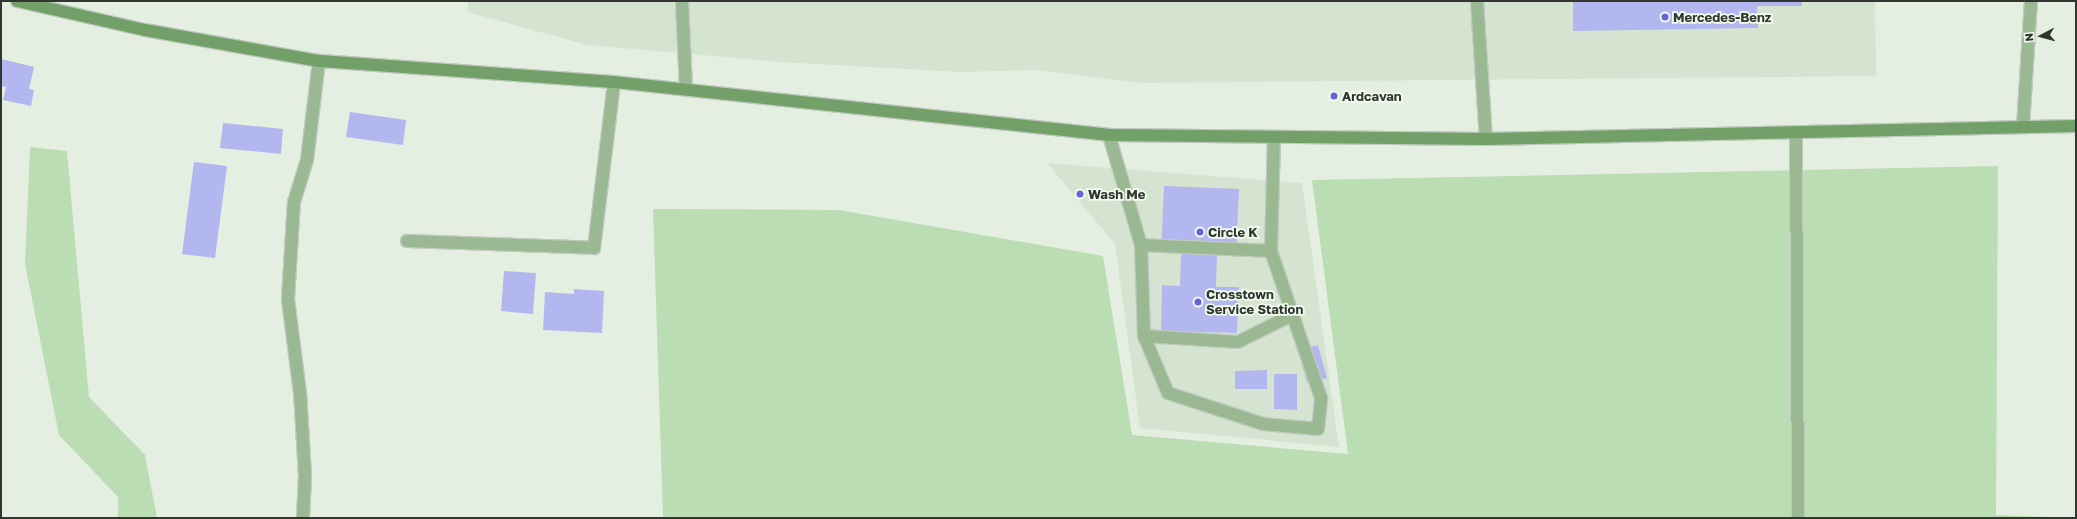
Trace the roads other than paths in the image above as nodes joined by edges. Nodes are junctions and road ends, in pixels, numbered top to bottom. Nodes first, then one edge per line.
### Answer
1 (17, 1) edge
2 (682, 1) edge
3 (1477, 1) edge
4 (2031, 1) edge
5 (319, 61) junction
6 (614, 82) junction
7 (686, 89) junction
8 (2076, 126) edge
9 (2023, 127) junction
10 (1796, 132) junction
11 (1109, 135) junction
12 (1274, 137) junction
13 (1486, 139) junction
14 (407, 242) dead end
15 (1141, 245) junction
16 (1271, 251) junction
17 (1294, 314) junction
18 (1144, 336) junction
19 (303, 518) edge
20 (1798, 518) edge

1 - 5 main road
2 - 7 street
3 - 13 street
4 - 9 street
5 - 6 main road
5 - 19 street
6 - 7 main road
6 - 14 street
7 - 11 main road
8 - 9 main road
9 - 10 main road
10 - 13 main road
10 - 20 street
11 - 12 main road
11 - 15 street
12 - 13 main road
12 - 16 street
15 - 16 street
15 - 18 street
16 - 17 street
17 - 18 street
17 - 18 street

